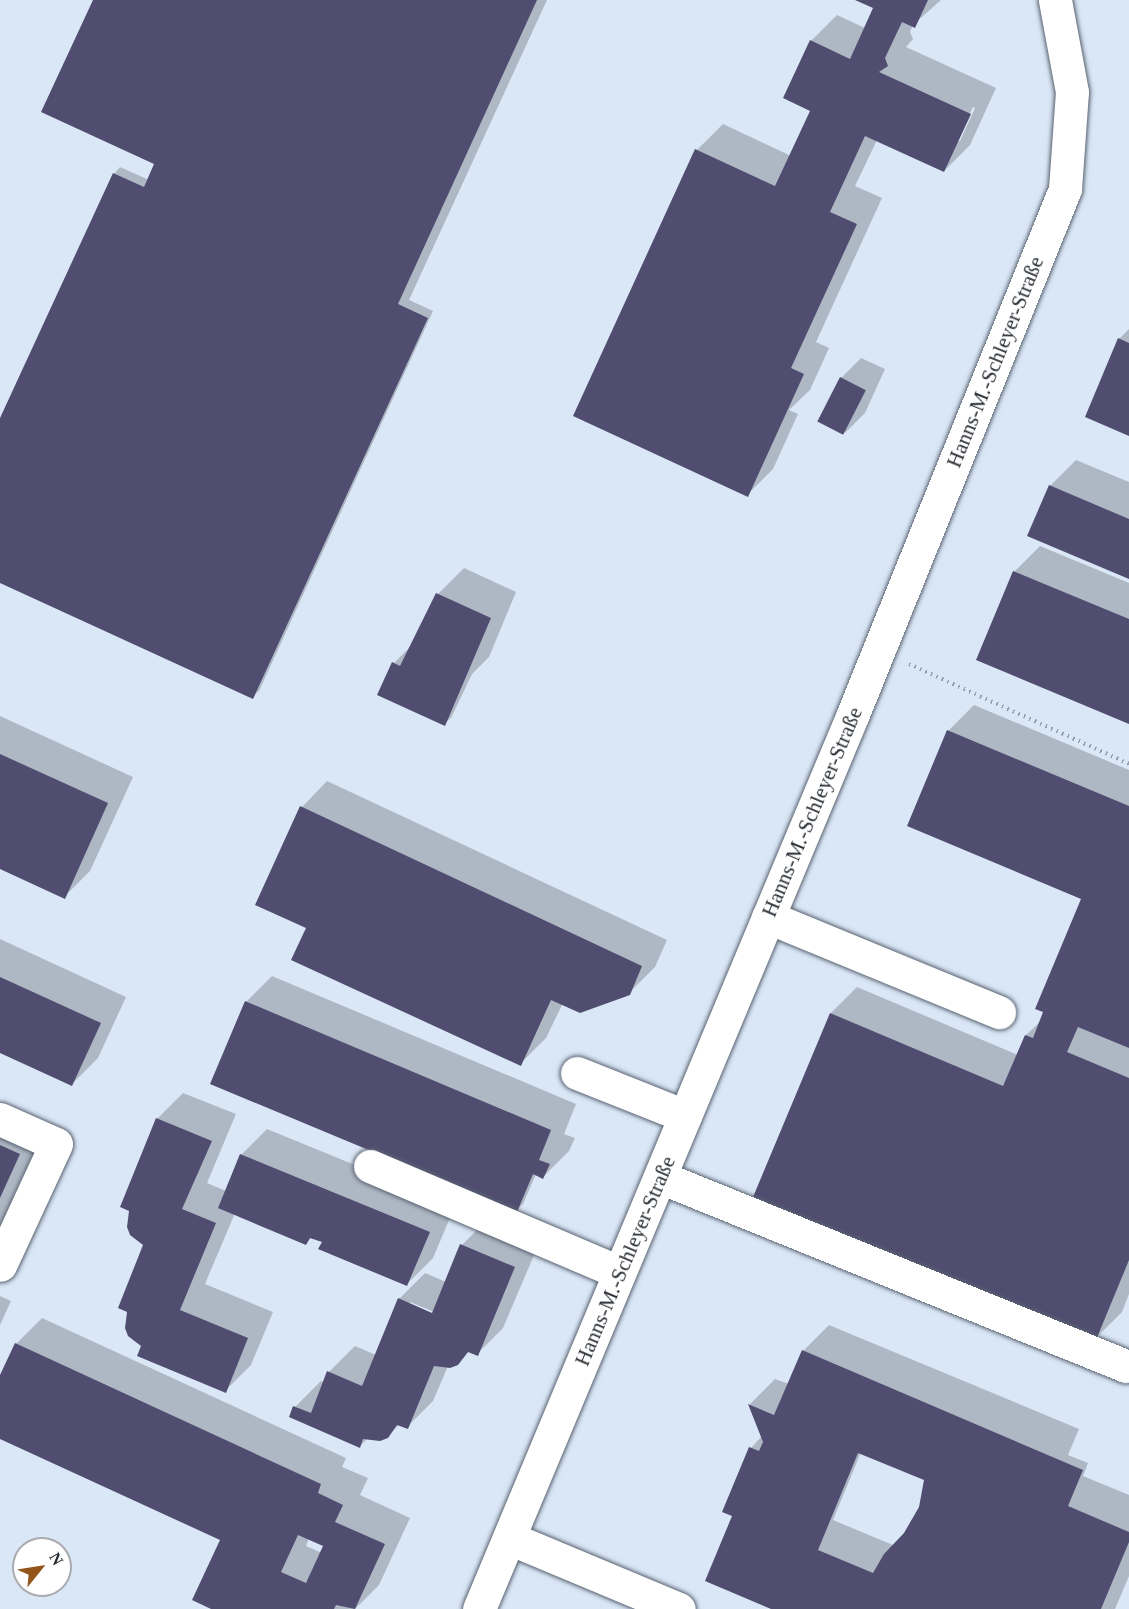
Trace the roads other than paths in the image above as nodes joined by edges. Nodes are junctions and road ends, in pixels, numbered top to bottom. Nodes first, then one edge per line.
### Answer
1 (1055, 0) edge
2 (768, 917) junction
3 (999, 1012) dead end
4 (577, 1072) dead end
5 (685, 1116) junction
6 (0, 1119) edge
7 (370, 1166) dead end
8 (660, 1177) junction
9 (0, 1264) edge
10 (619, 1272) junction
11 (1126, 1366) dead end
12 (509, 1538) junction
13 (479, 1609) edge
14 (679, 1609) edge

1 - 2 street, Hanns-M.-Schleyer-Straße
2 - 3 street
2 - 5 street, Hanns-M.-Schleyer-Straße
4 - 5 street
5 - 8 street, Hanns-M.-Schleyer-Straße
6 - 9 street
7 - 10 street
8 - 10 street, Hanns-M.-Schleyer-Straße
8 - 11 street
10 - 12 street, Hanns-M.-Schleyer-Straße
12 - 13 street, Hanns-M.-Schleyer-Straße
12 - 14 street

